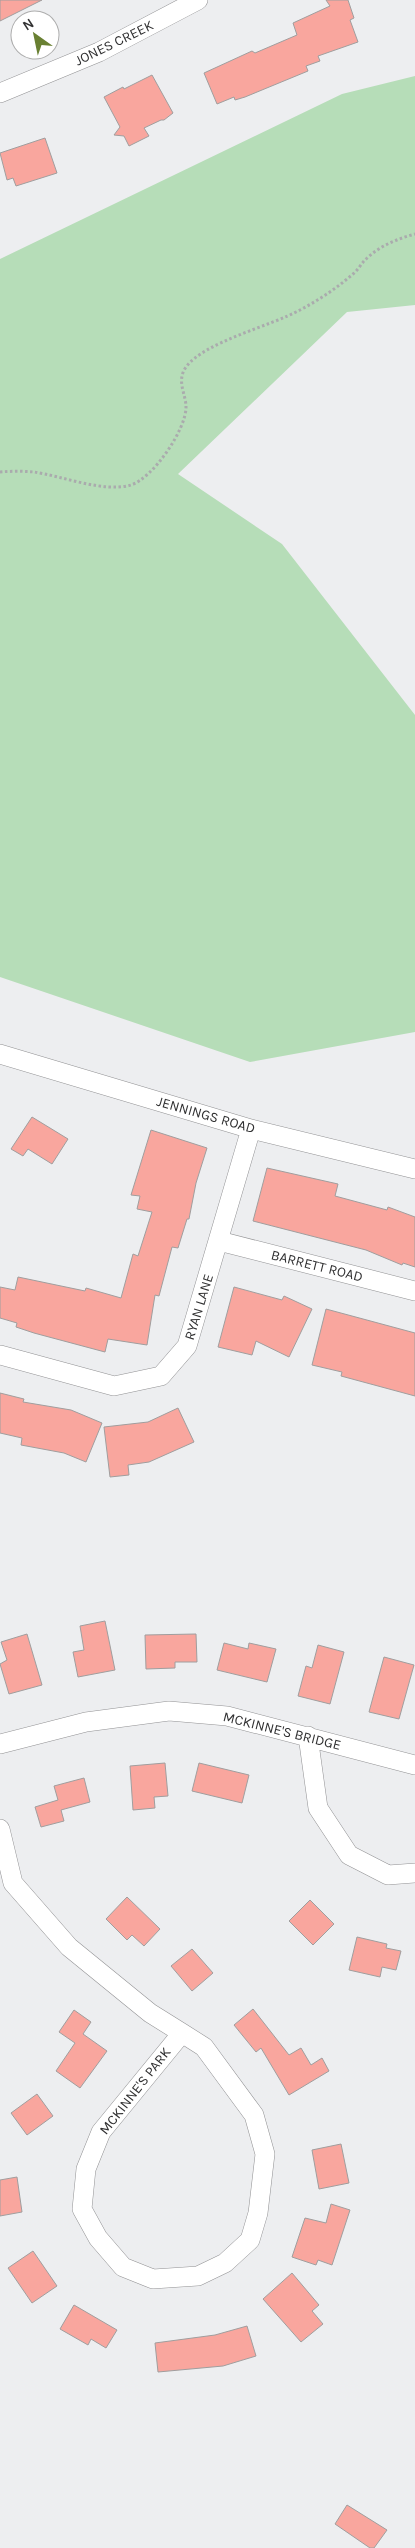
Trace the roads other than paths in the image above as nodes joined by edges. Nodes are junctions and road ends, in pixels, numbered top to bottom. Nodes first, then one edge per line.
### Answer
1 (198, 0) edge
2 (0, 93) edge
3 (0, 1054) edge
4 (251, 1129) junction
5 (415, 1169) edge
6 (219, 1241) junction
7 (415, 1291) edge
8 (0, 1355) edge
9 (308, 1736) junction
10 (0, 1744) edge
11 (415, 1765) edge
12 (0, 1829) edge
13 (415, 1873) edge
14 (7, 1885) edge
15 (182, 2033) junction

1 - 2 street, JONES CREEK
3 - 4 street, JENNINGS ROAD
4 - 5 street, JENNINGS ROAD
4 - 6 street, RYAN LANE
6 - 7 street, BARRETT ROAD
6 - 8 street, RYAN LANE
9 - 10 street, MCKINNE'S BRIDGE
9 - 11 street, MCKINNE'S BRIDGE
9 - 13 street
12 - 14 street, MCKINNE'S PARK
14 - 15 street, MCKINNE'S PARK
15 - 15 street, MCKINNE'S PARK

